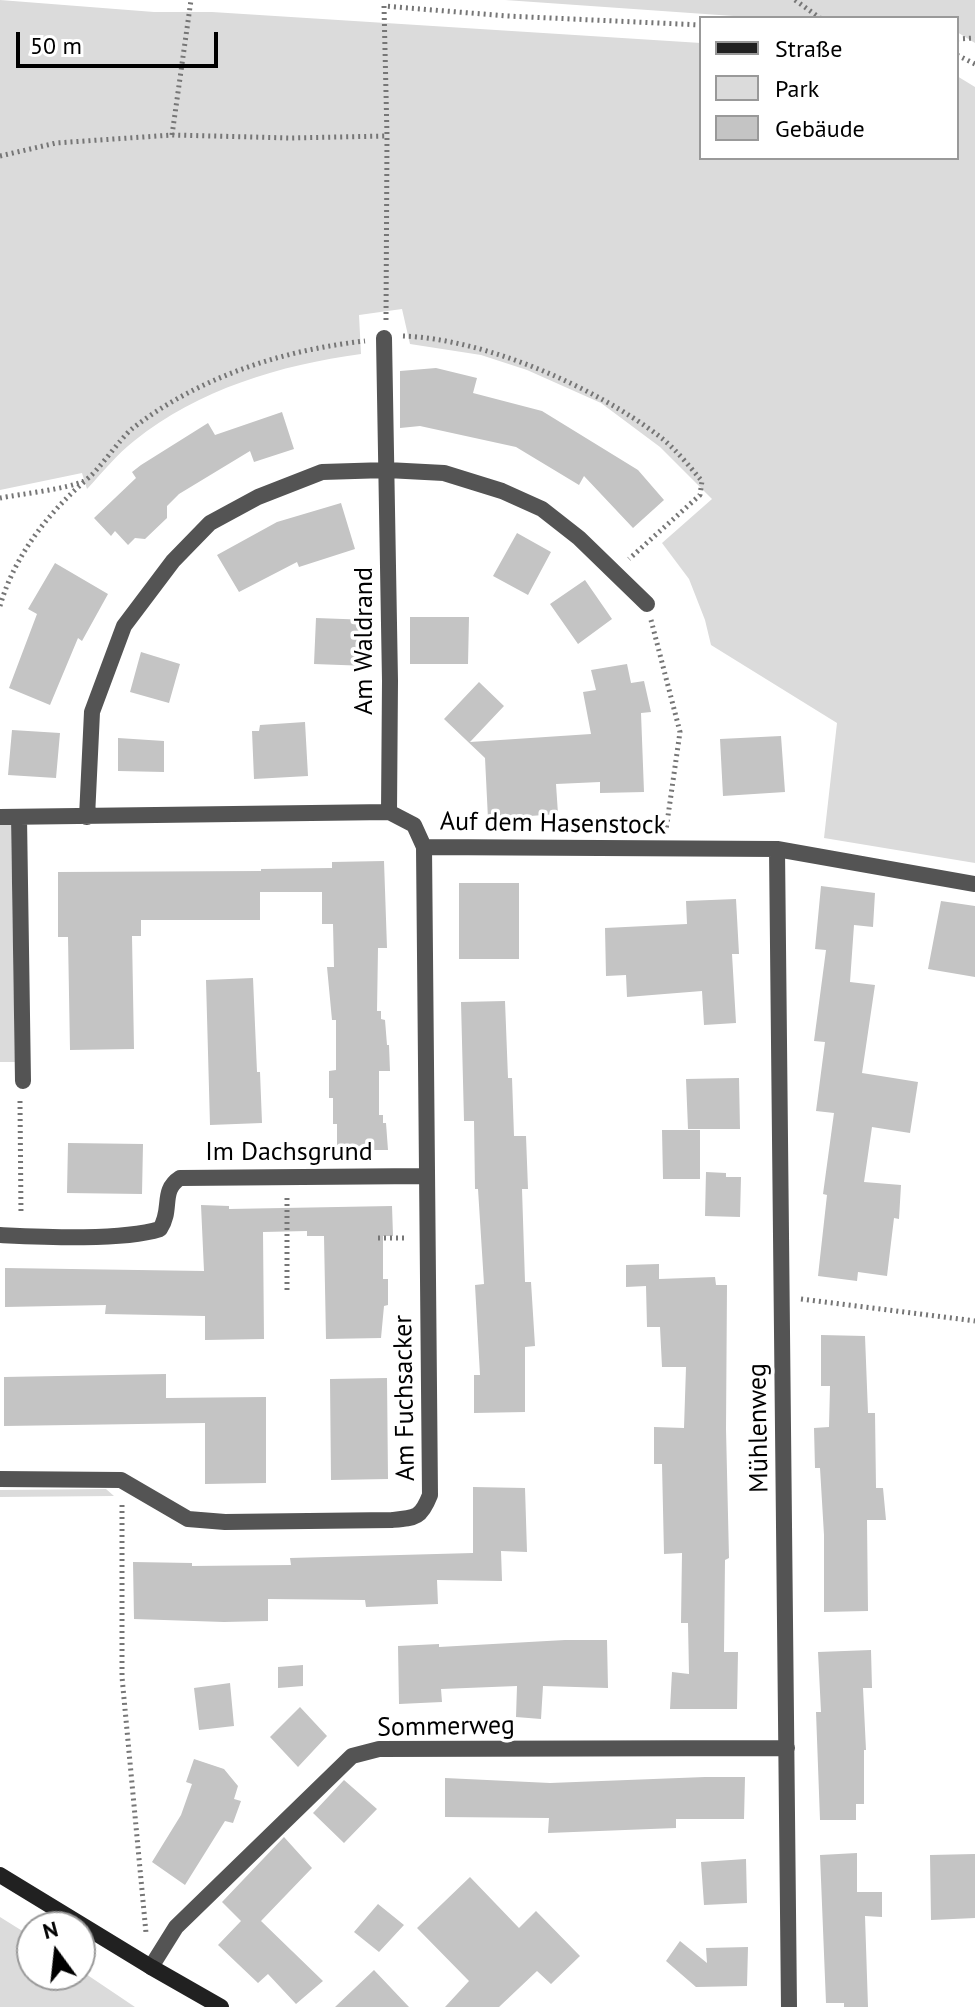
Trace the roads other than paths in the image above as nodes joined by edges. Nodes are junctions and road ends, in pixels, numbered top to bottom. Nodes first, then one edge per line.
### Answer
1 (384, 338) road end
2 (387, 470) junction
3 (647, 604) road end
4 (389, 812) junction
5 (0, 817) edge
6 (19, 817) junction
7 (87, 817) junction
8 (424, 847) junction
9 (777, 849) junction
10 (975, 884) edge
11 (23, 1081) road end
12 (425, 1176) junction
13 (0, 1235) edge
14 (0, 1479) edge
15 (787, 1748) junction
16 (0, 1875) edge
17 (151, 1967) junction
18 (221, 2007) edge
19 (789, 2007) edge

1 - 2 street, Am Waldrand
2 - 3 street
2 - 4 street, Am Waldrand
2 - 7 street
4 - 7 street
4 - 8 street, Auf dem Hasenstock
5 - 6 street
6 - 7 street
6 - 11 street
8 - 9 street, Auf dem Hasenstock
8 - 12 street, Am Fuchsacker
9 - 10 street, Auf dem Hasenstock
9 - 15 street, Mühlenweg
12 - 13 street, Im Dachsgrund
12 - 14 street, Am Fuchsacker
15 - 17 street, Sommerweg
15 - 19 street, Mühlenweg
16 - 17 street
17 - 18 street

